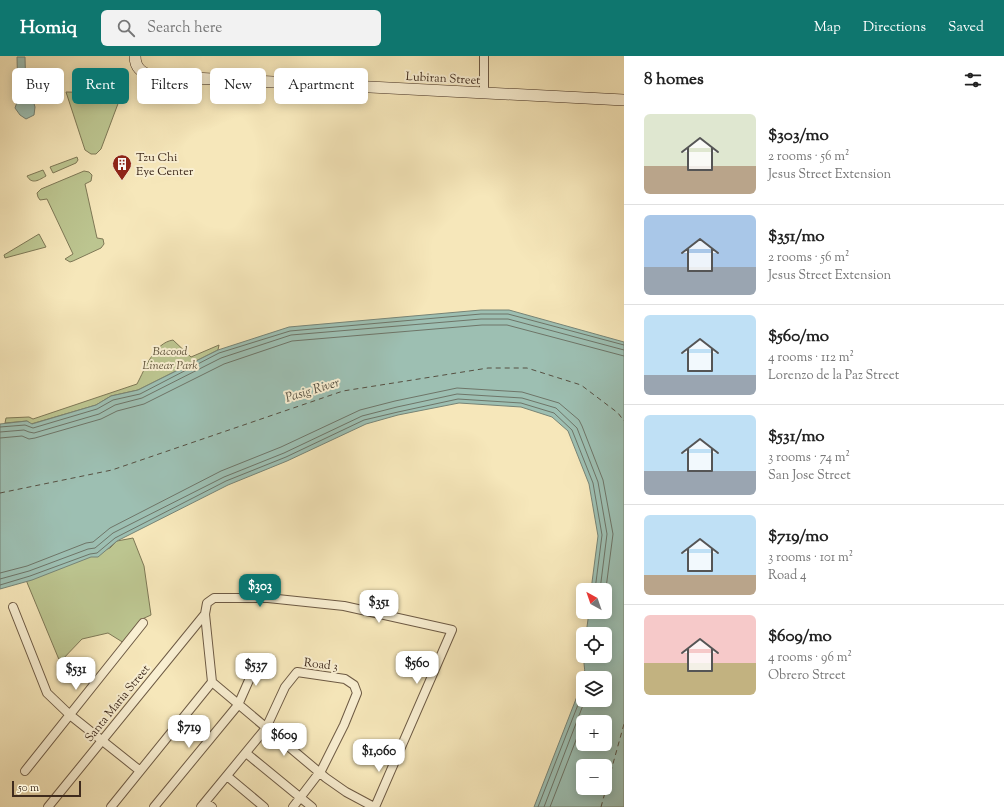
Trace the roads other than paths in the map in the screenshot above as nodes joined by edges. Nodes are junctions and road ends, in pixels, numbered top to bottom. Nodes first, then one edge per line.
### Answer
1 (135, 56) edge
2 (484, 56) edge
3 (484, 93) junction
4 (624, 100) edge
5 (13, 607) dead end
6 (205, 614) junction
7 (144, 623) dead end
8 (257, 662) dead end
9 (212, 682) junction
10 (238, 704) junction
11 (70, 715) junction
12 (266, 728) junction
13 (102, 741) junction
14 (246, 753) junction
15 (139, 770) junction
16 (25, 772) dead end
17 (319, 773) junction
18 (227, 776) junction
19 (301, 798) junction
20 (206, 805) edge
21 (48, 807) edge
22 (111, 807) edge
23 (154, 807) edge
24 (264, 807) edge
25 (293, 807) edge
26 (312, 807) edge
27 (374, 807) edge

1 - 3 main road, Lubiran Street
2 - 3 street
3 - 4 main road, Lubiran Street
5 - 11 street
6 - 9 street
6 - 13 street, Santa Maria Street
6 - 27 street, Santa Maria Street
7 - 11 street
8 - 10 street
9 - 10 street
9 - 15 street
10 - 12 street
10 - 23 street
11 - 13 street
11 - 16 street
12 - 14 street, Road 3
12 - 17 street
12 - 17 street, Road 3
13 - 15 street
13 - 21 street, Santa Maria Street
14 - 18 street, Road 3
14 - 19 street
15 - 22 street
17 - 19 street
17 - 27 street
18 - 20 street, Road 3
18 - 24 street
19 - 25 street
19 - 26 street

